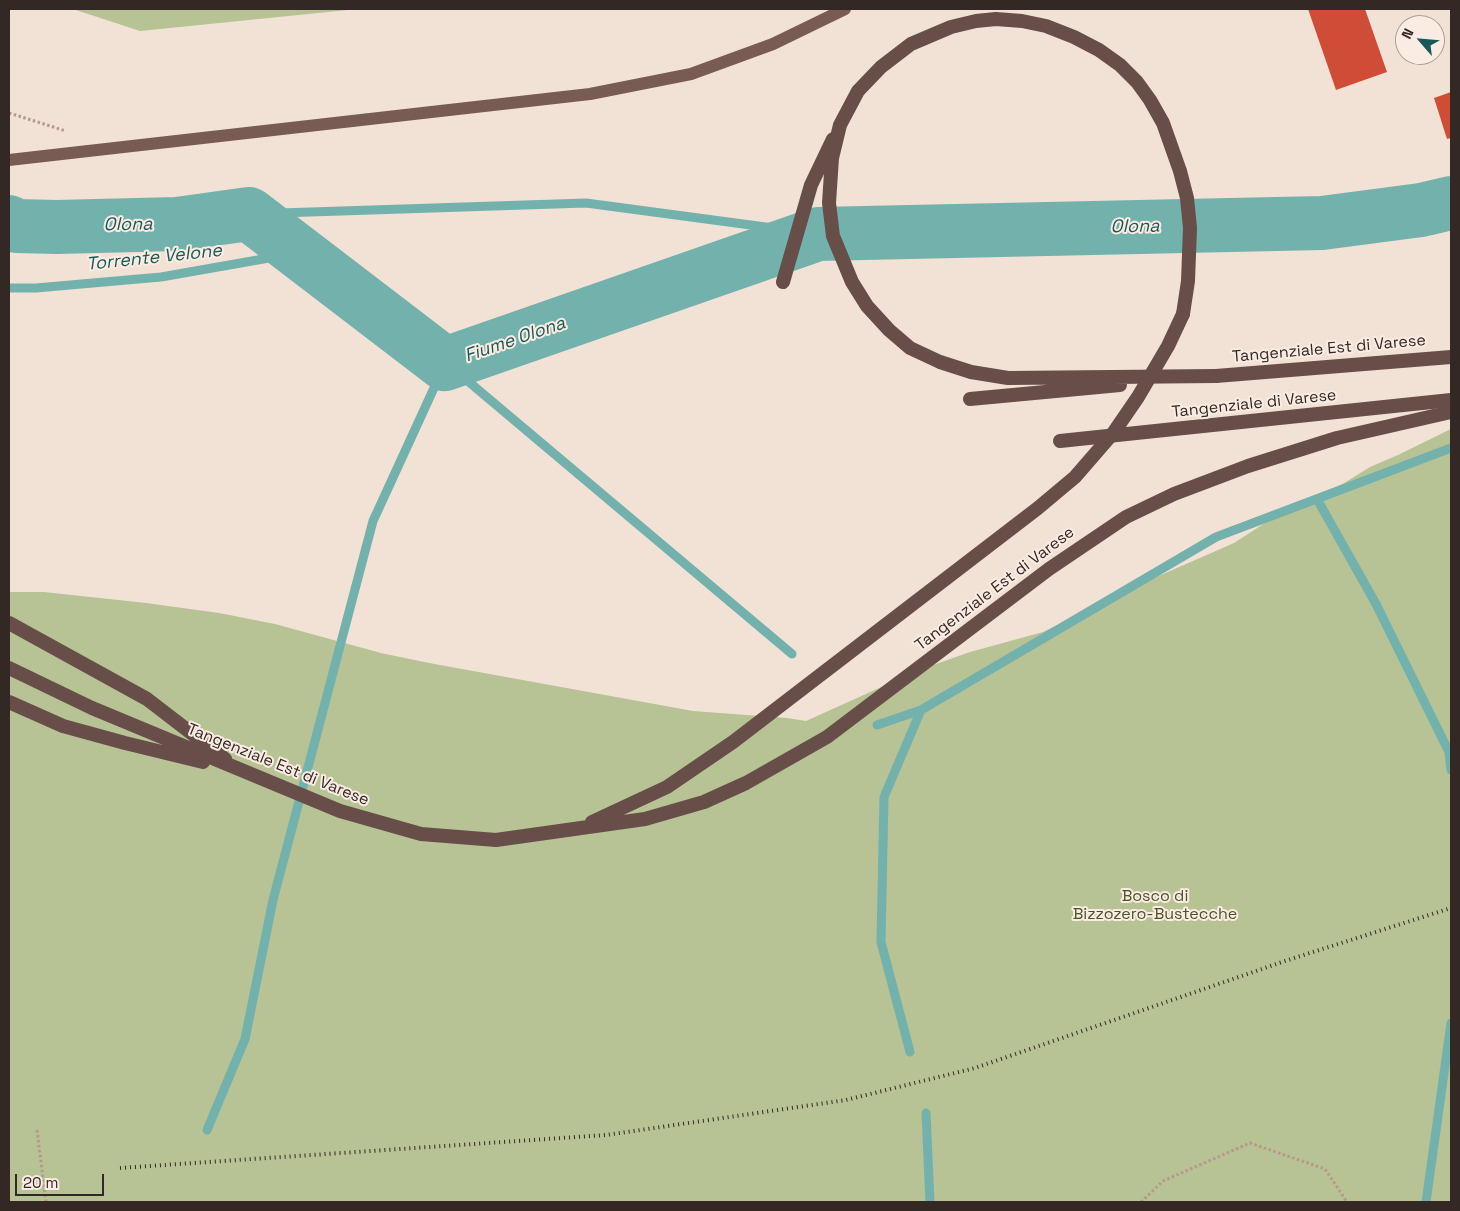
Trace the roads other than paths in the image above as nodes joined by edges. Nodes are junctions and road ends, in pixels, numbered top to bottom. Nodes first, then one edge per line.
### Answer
1 (845, 9) edge
2 (840, 125) junction
3 (12, 159) edge
4 (783, 282) dead end
5 (1451, 357) edge
6 (1216, 376) junction
7 (970, 399) dead end
8 (1451, 400) edge
9 (1451, 412) edge
10 (1060, 441) dead end
11 (9, 623) edge
12 (9, 668) edge
13 (9, 702) edge
14 (242, 772) junction
15 (578, 829) junction

1 - 3 main road
2 - 4 highway, bridge
2 - 6 highway, Tangenziale Est di Varese, bridge
2 - 15 highway, Tangenziale Est di Varese, bridge
5 - 6 highway, Tangenziale Est di Varese
6 - 7 highway, Tangenziale di Varese, bridge
8 - 10 highway, Tangenziale di Varese, bridge
9 - 15 highway, Tangenziale Est di Varese
11 - 14 highway
12 - 14 highway, Tangenziale Est di Varese
13 - 14 highway
14 - 15 highway, Tangenziale Est di Varese

